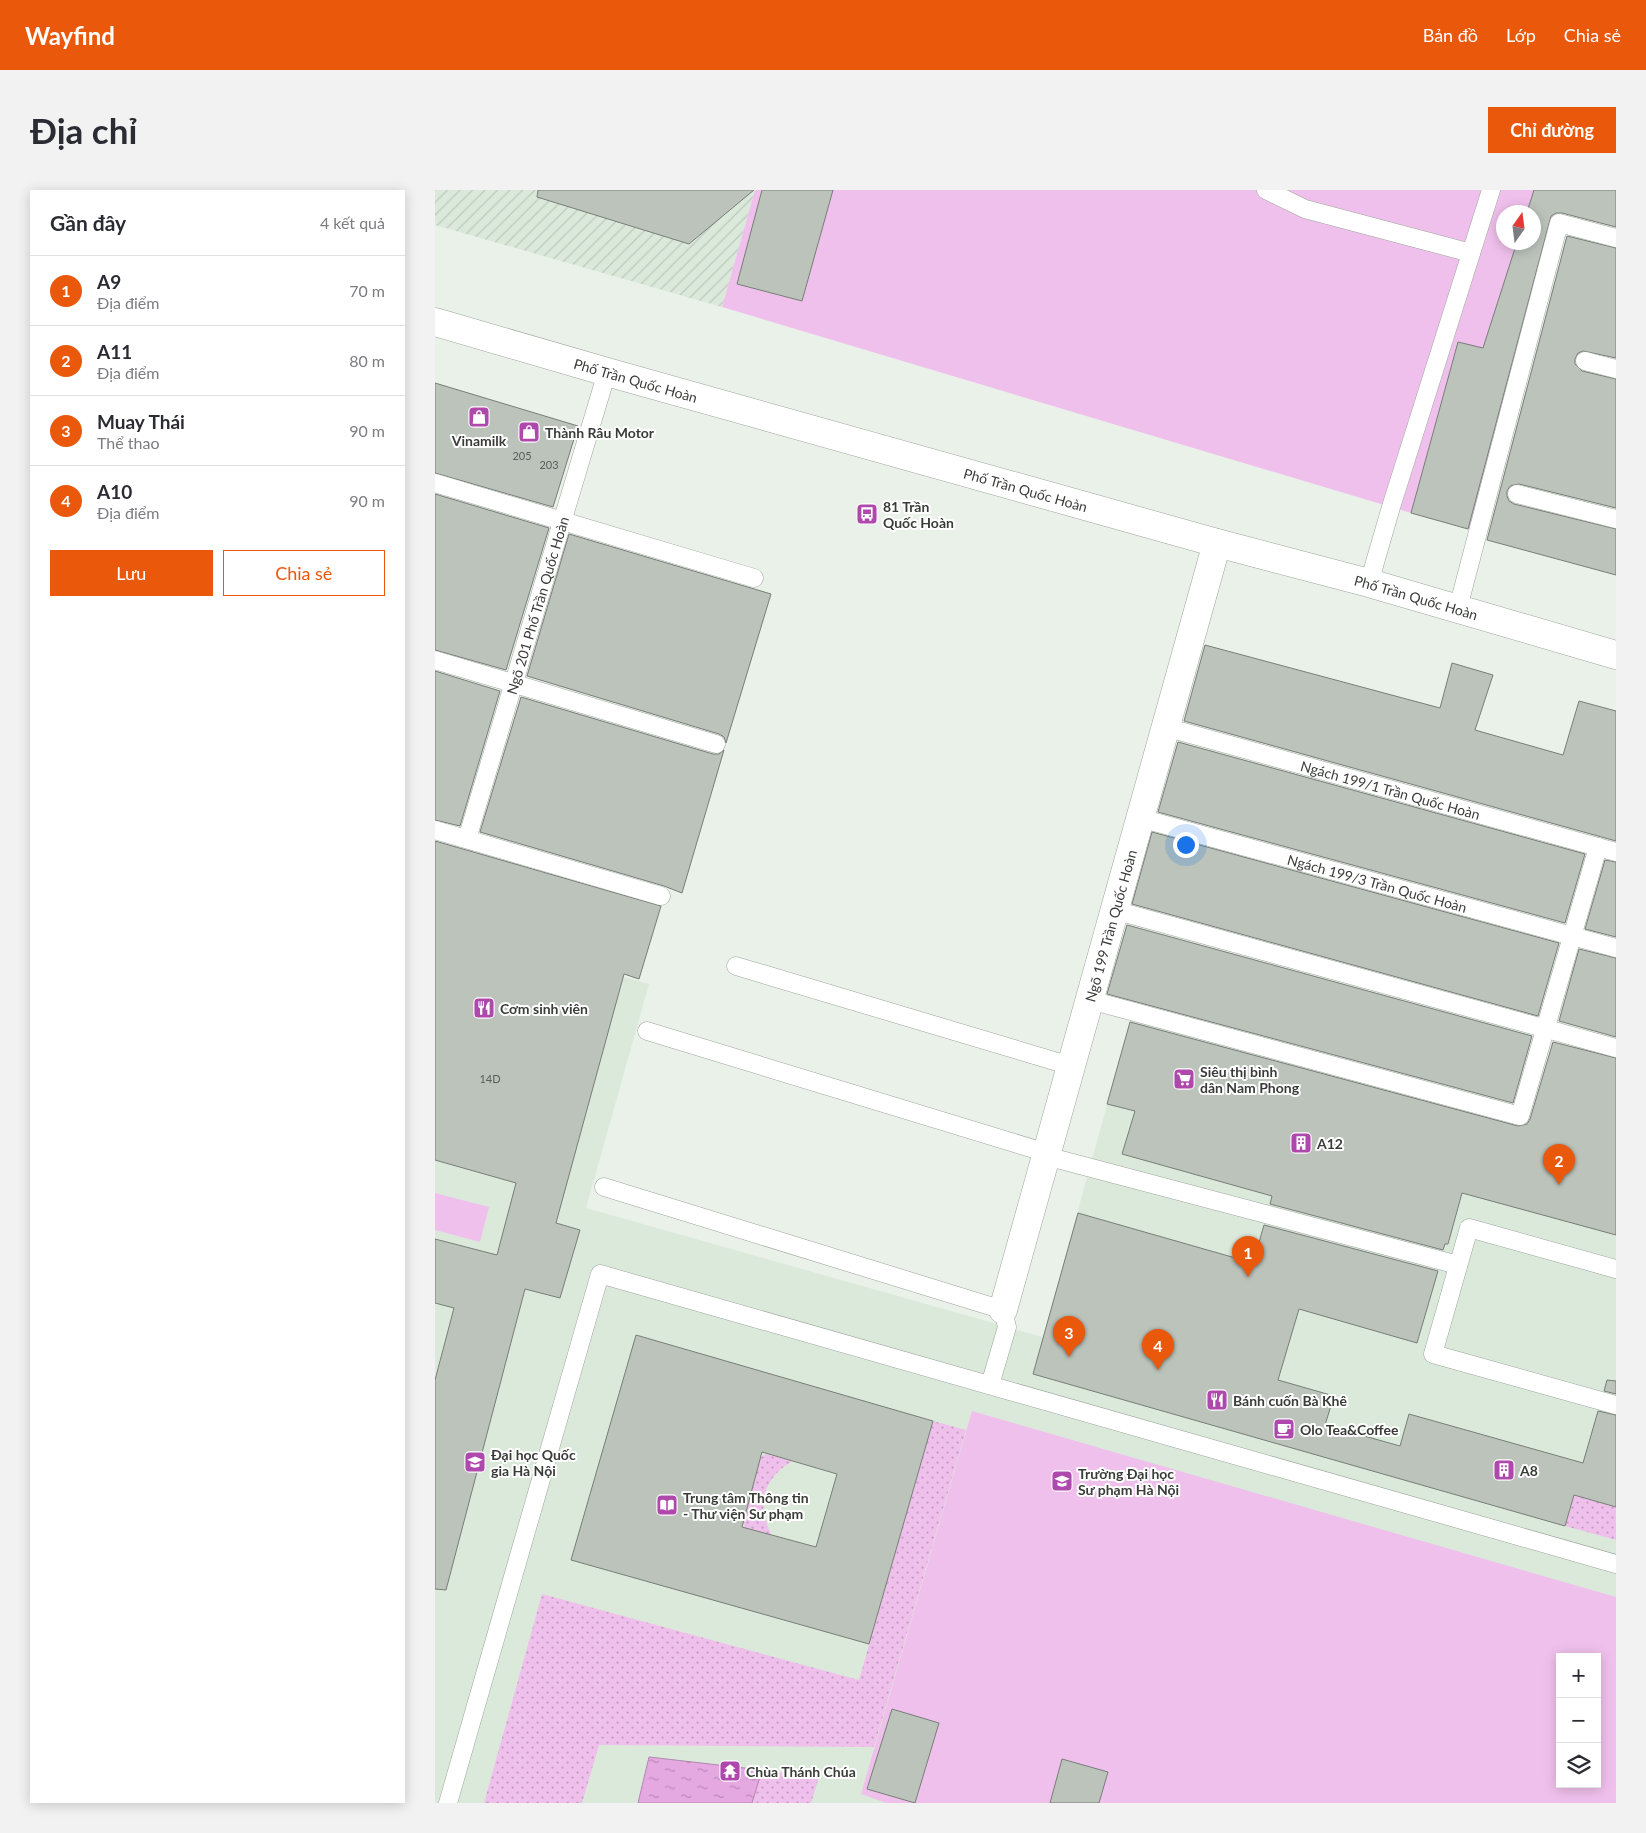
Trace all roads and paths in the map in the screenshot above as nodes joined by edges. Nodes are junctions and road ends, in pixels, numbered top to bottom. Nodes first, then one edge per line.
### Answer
1 (1266, 190) edge
2 (1491, 190) edge
3 (1616, 238) edge
4 (1471, 253) junction
5 (435, 322) edge
6 (1585, 361) dead end
7 (1616, 369) edge
8 (607, 372) junction
9 (435, 482) edge
10 (1517, 494) dead end
11 (1616, 519) edge
12 (563, 520) junction
13 (1217, 543) junction
14 (754, 578) dead end
15 (1369, 582) junction
16 (1458, 608) junction
17 (1616, 655) edge
18 (435, 660) edge
19 (514, 684) junction
20 (1165, 727) junction
21 (716, 744) dead end
22 (1140, 818) junction
23 (435, 830) edge
24 (467, 839) junction
25 (1598, 847) junction
26 (1616, 852) edge
27 (661, 896) dead end
28 (1114, 910) junction
29 (1571, 936) junction
30 (1616, 948) edge
31 (736, 966) dead end
32 (1090, 1000) junction
33 (1545, 1029) junction
34 (647, 1031) dead end
35 (1616, 1048) edge
36 (1071, 1066) junction
37 (1046, 1154) junction
38 (605, 1187) dead end
39 (1458, 1265) junction
40 (1616, 1269) edge
41 (1003, 1310) junction
42 (990, 1385) junction
43 (1616, 1405) edge
44 (1616, 1564) edge
45 (448, 1803) edge

1 - 4 lane
2 - 4 lane
3 - 16 lane
4 - 15 lane
5 - 8 street, Phố Trần Quốc Hoàn
6 - 7 lane
8 - 12 lane, Ngõ 201 Phố Trần Quốc Hoàn
8 - 13 street, Phố Trần Quốc Hoàn
9 - 12 lane
10 - 11 lane
12 - 14 lane
12 - 19 lane, Ngõ 201 Phố Trần Quốc Hoàn
13 - 15 street, Phố Trần Quốc Hoàn
13 - 20 street, Ngõ 199 Trần Quốc Hoàn
15 - 16 street, Phố Trần Quốc Hoàn
16 - 17 street, Phố Trần Quốc Hoàn
18 - 19 lane
19 - 21 lane
19 - 24 lane, Ngõ 201 Phố Trần Quốc Hoàn
20 - 22 street, Ngõ 199 Trần Quốc Hoàn
20 - 25 lane, Ngách 199/1 Trần Quốc Hoàn
22 - 28 street, Ngõ 199 Trần Quốc Hoàn
22 - 29 lane, Ngách 199/3 Trần Quốc Hoàn
23 - 24 lane
24 - 27 lane
25 - 26 lane, Ngách 199/1 Trần Quốc Hoàn
25 - 29 lane
28 - 32 street, Ngõ 199 Trần Quốc Hoàn
28 - 33 lane
29 - 30 lane, Ngách 199/3 Trần Quốc Hoàn
29 - 33 lane
31 - 36 lane
32 - 33 lane
32 - 36 street, Ngõ 199 Trần Quốc Hoàn
33 - 35 lane
34 - 37 lane
36 - 37 street, Ngõ 199 Trần Quốc Hoàn
37 - 39 lane
37 - 41 street, Ngõ 199 Trần Quốc Hoàn
38 - 41 lane
39 - 40 lane
39 - 43 lane
41 - 42 lane
42 - 44 lane
42 - 45 lane

